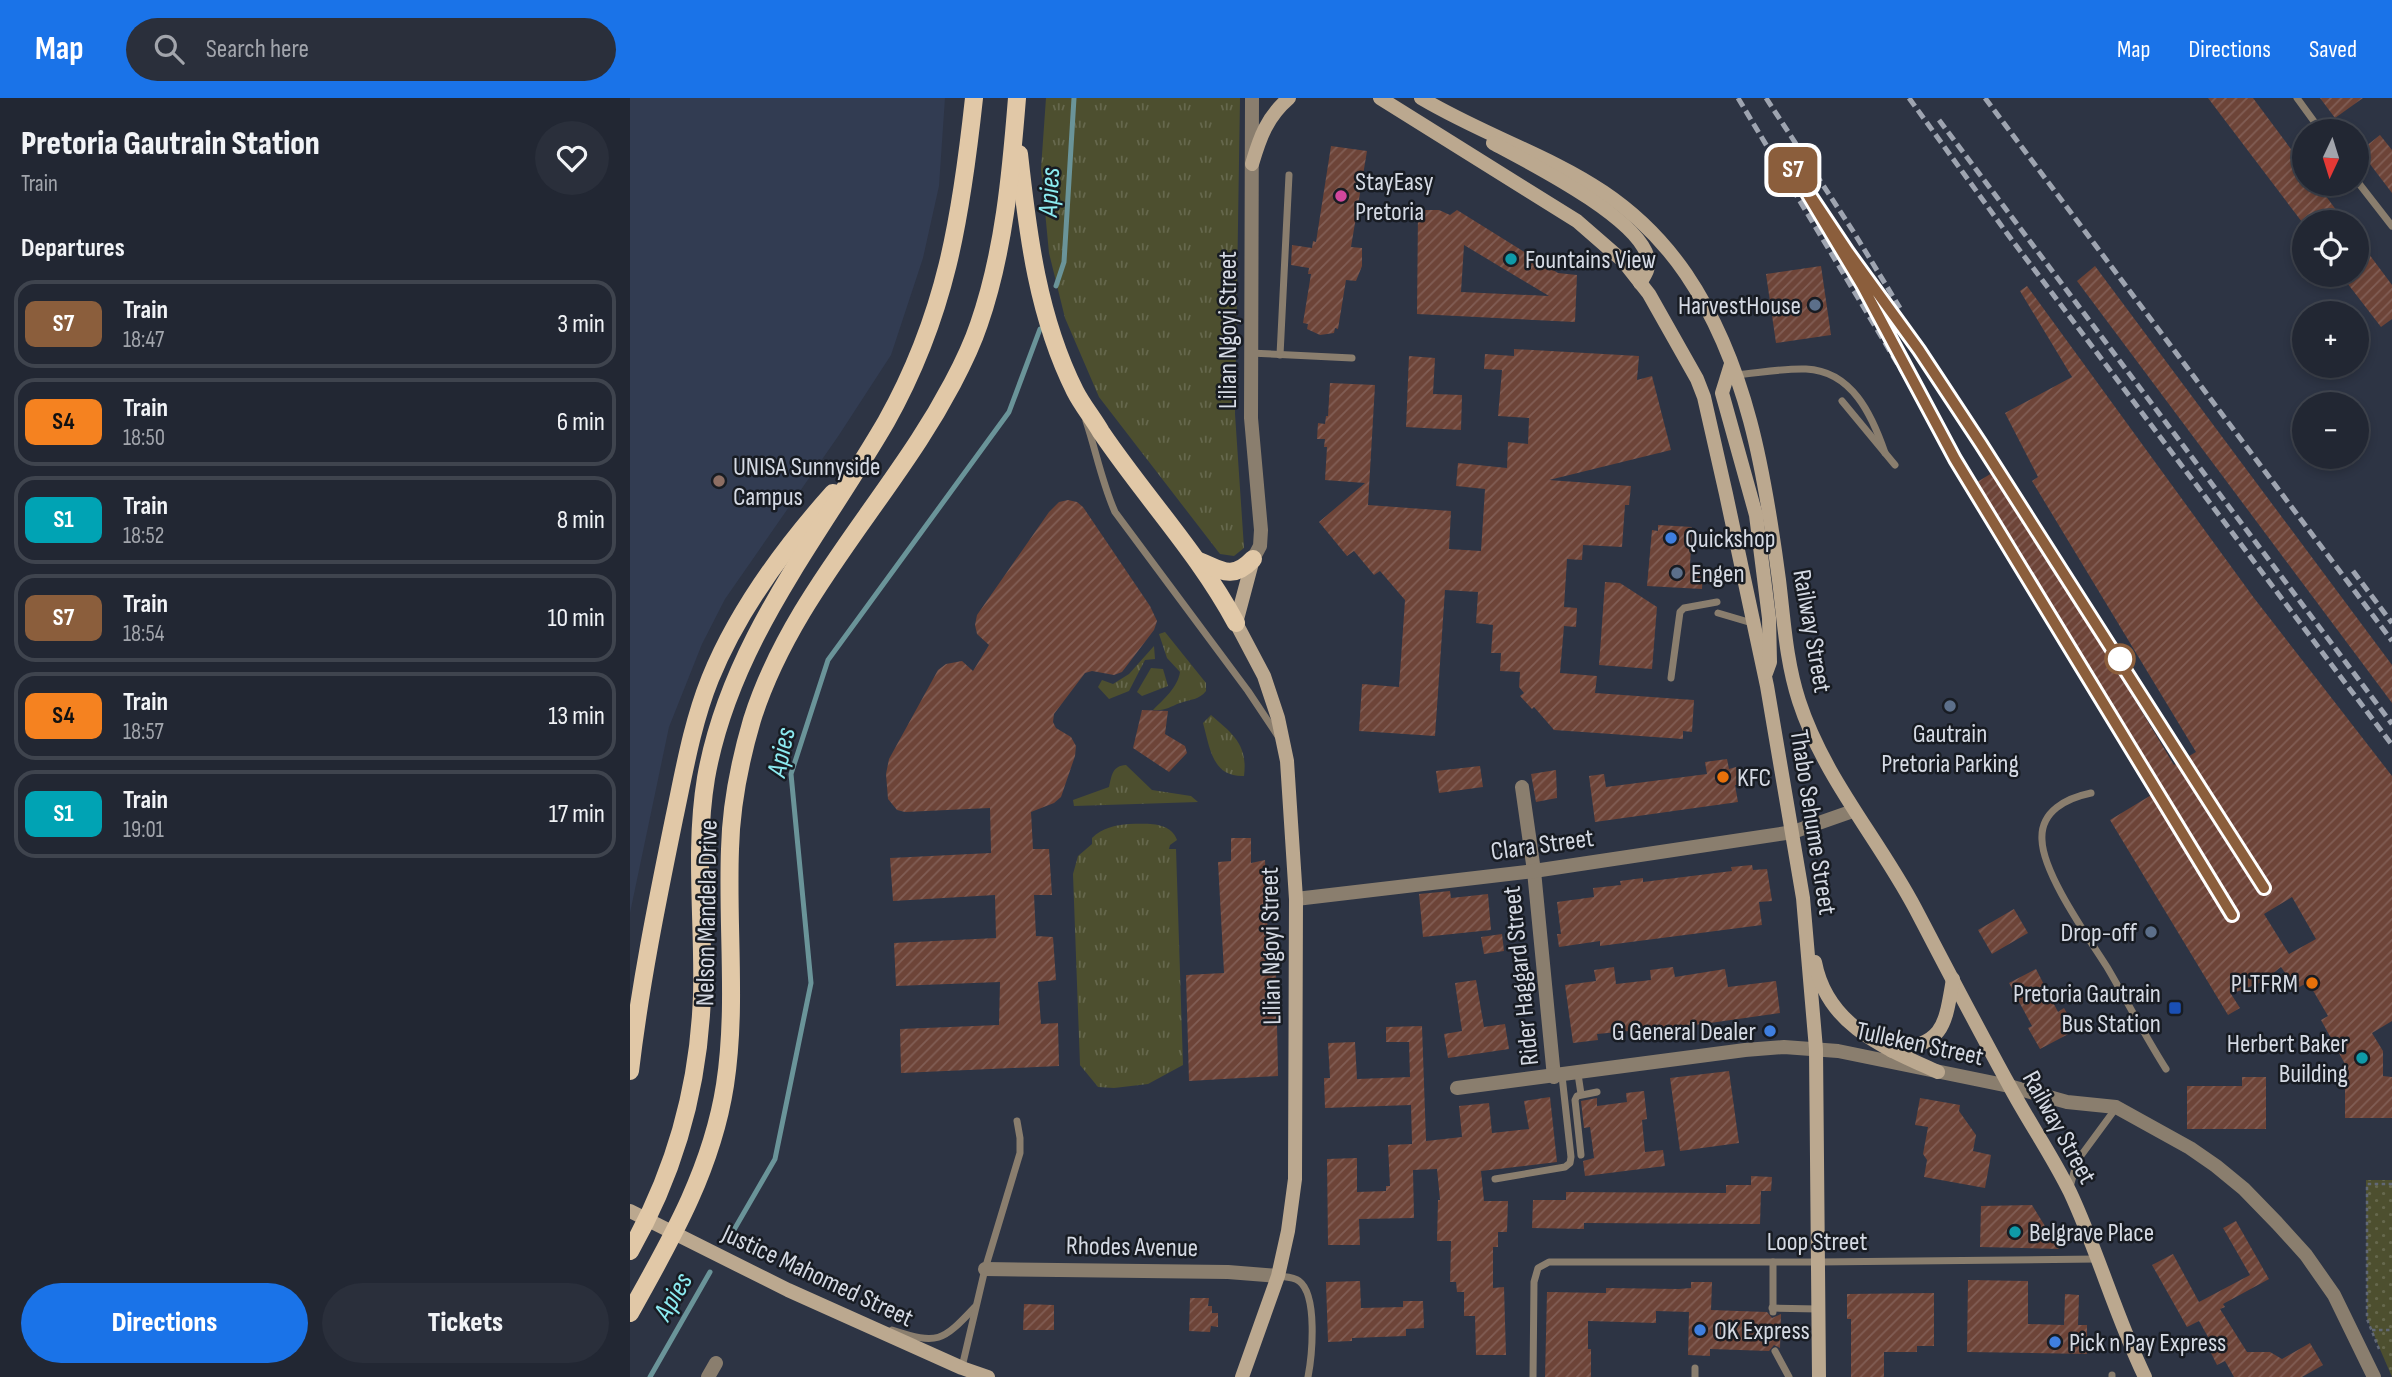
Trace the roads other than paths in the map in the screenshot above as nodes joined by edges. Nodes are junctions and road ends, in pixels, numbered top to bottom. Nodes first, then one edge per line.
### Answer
1 (974, 98) edge
2 (1252, 98) edge
3 (1289, 98) edge
4 (1367, 98) edge
5 (1380, 98) edge
6 (2298, 98) edge
7 (1424, 100) edge
8 (1017, 103) edge
9 (1397, 110) junction
10 (2313, 119) edge
11 (1252, 164) junction
12 (1289, 175) dead end
13 (2369, 196) edge
14 (2392, 226) edge
15 (1640, 283) junction
16 (1250, 353) junction
17 (1280, 355) junction
18 (1352, 358) dead end
19 (1734, 370) junction
20 (1076, 394) junction
21 (1842, 401) dead end
22 (1885, 453) junction
23 (861, 462) junction
24 (1895, 465) dead end
25 (1253, 559) junction
26 (1199, 561) junction
27 (1717, 601) dead end
28 (1718, 613) dead end
29 (1236, 623) junction
30 (1753, 623) junction
31 (1764, 676) junction
32 (1671, 678) dead end
33 (1283, 743) junction
34 (1522, 787) dead end
35 (2091, 793) dead end
36 (1853, 811) junction
37 (1793, 832) junction
38 (1534, 871) junction
39 (1803, 898) junction
40 (1296, 899) junction
41 (1953, 979) junction
42 (1816, 1049) junction
43 (1892, 1051) junction
44 (2166, 1069) dead end
45 (630, 1071) edge
46 (1938, 1072) junction
47 (1578, 1074) junction
48 (1558, 1076) junction
49 (2009, 1086) junction
50 (1457, 1088) dead end
51 (1597, 1092) dead end
52 (1581, 1094) junction
53 (2116, 1107) junction
54 (1017, 1121) dead end
55 (1581, 1155) dead end
56 (1495, 1179) dead end
57 (2069, 1190) junction
58 (630, 1211) edge
59 (648, 1220) junction
60 (675, 1234) junction
61 (630, 1251) edge
62 (2098, 1259) junction
63 (1773, 1262) junction
64 (1818, 1262) junction
65 (985, 1269) junction
66 (1278, 1276) junction
67 (976, 1306) junction
68 (1818, 1309) junction
69 (831, 1310) junction
70 (630, 1313) edge
71 (1775, 1351) dead end
72 (716, 1363) dead end
73 (1695, 1368) dead end
74 (961, 1373) edge
75 (708, 1377) edge
76 (988, 1377) edge
77 (1242, 1377) edge
78 (1308, 1377) edge
79 (1533, 1377) edge
80 (1695, 1377) edge
81 (1789, 1377) edge
82 (1819, 1377) edge
83 (2145, 1377) edge
84 (2374, 1377) edge

1 - 23 main road, Nelson Mandela Drive
2 - 11 street, Lilian Ngoyi Street
3 - 11 main road
4 - 9 main road
5 - 9 main road, Thabo Sehume Street
6 - 10 lane
7 - 15 main road
7 - 19 main road, Railway Street
8 - 20 main road
8 - 60 main road, Nelson Mandela Drive
9 - 15 main road, Thabo Sehume Street
11 - 16 street, Lilian Ngoyi Street
12 - 17 lane
13 - 14 lane
15 - 30 main road, Thabo Sehume Street
16 - 17 lane
16 - 25 street, Lilian Ngoyi Street
17 - 18 lane
19 - 22 lane
19 - 31 main road
19 - 36 main road, Railway Street
20 - 26 main road
20 - 33 lane
21 - 22 lane
22 - 24 lane
23 - 45 main road
23 - 59 main road, Nelson Mandela Drive
25 - 26 main road
25 - 29 main road
26 - 29 main road
27 - 32 lane
28 - 30 lane
29 - 33 main road, Lilian Ngoyi Street
30 - 31 main road, Thabo Sehume Street
31 - 37 main road, Thabo Sehume Street
33 - 40 main road, Lilian Ngoyi Street
34 - 38 street, Rider Haggard Street
35 - 44 lane
36 - 37 street, Clara Street
36 - 41 main road, Railway Street
37 - 38 street, Clara Street
37 - 39 main road, Thabo Sehume Street
38 - 40 street, Clara Street
38 - 48 street, Rider Haggard Street
39 - 42 main road, Thabo Sehume Street
39 - 43 main road
40 - 66 main road, Lilian Ngoyi Street
41 - 43 main road
41 - 49 main road, Railway Street
42 - 46 street, Tulleken Street
42 - 47 street, Tulleken Street
42 - 64 main road, Thabo Sehume Street
43 - 46 main road
46 - 49 street, Tulleken Street
47 - 48 street, Tulleken Street
47 - 52 lane
48 - 50 street, Tulleken Street
48 - 56 lane
49 - 53 street, Tulleken Street
49 - 57 main road, Railway Street
51 - 52 lane
52 - 55 lane
53 - 57 lane
53 - 84 street, Tulleken Street
54 - 65 lane
57 - 62 main road, Railway Street
58 - 59 main road, Justice Mahomed Street
59 - 60 main road, Justice Mahomed Street
59 - 61 main road, Nelson Mandela Drive
60 - 69 main road, Justice Mahomed Street
60 - 70 main road, Nelson Mandela Drive
62 - 64 lane, Loop Street
62 - 83 main road, Railway Street
63 - 64 lane, Loop Street
63 - 68 lane
63 - 79 lane, Loop Street
64 - 68 main road, Thabo Sehume Street
65 - 66 street, Rhodes Avenue
65 - 67 lane
66 - 77 main road, Lilian Ngoyi Street
66 - 78 lane
67 - 69 lane
67 - 74 lane
68 - 82 main road, Thabo Sehume Street
69 - 74 main road, Justice Mahomed Street
71 - 81 lane
72 - 75 street
73 - 80 lane
74 - 76 main road, Justice Mahomed Street

